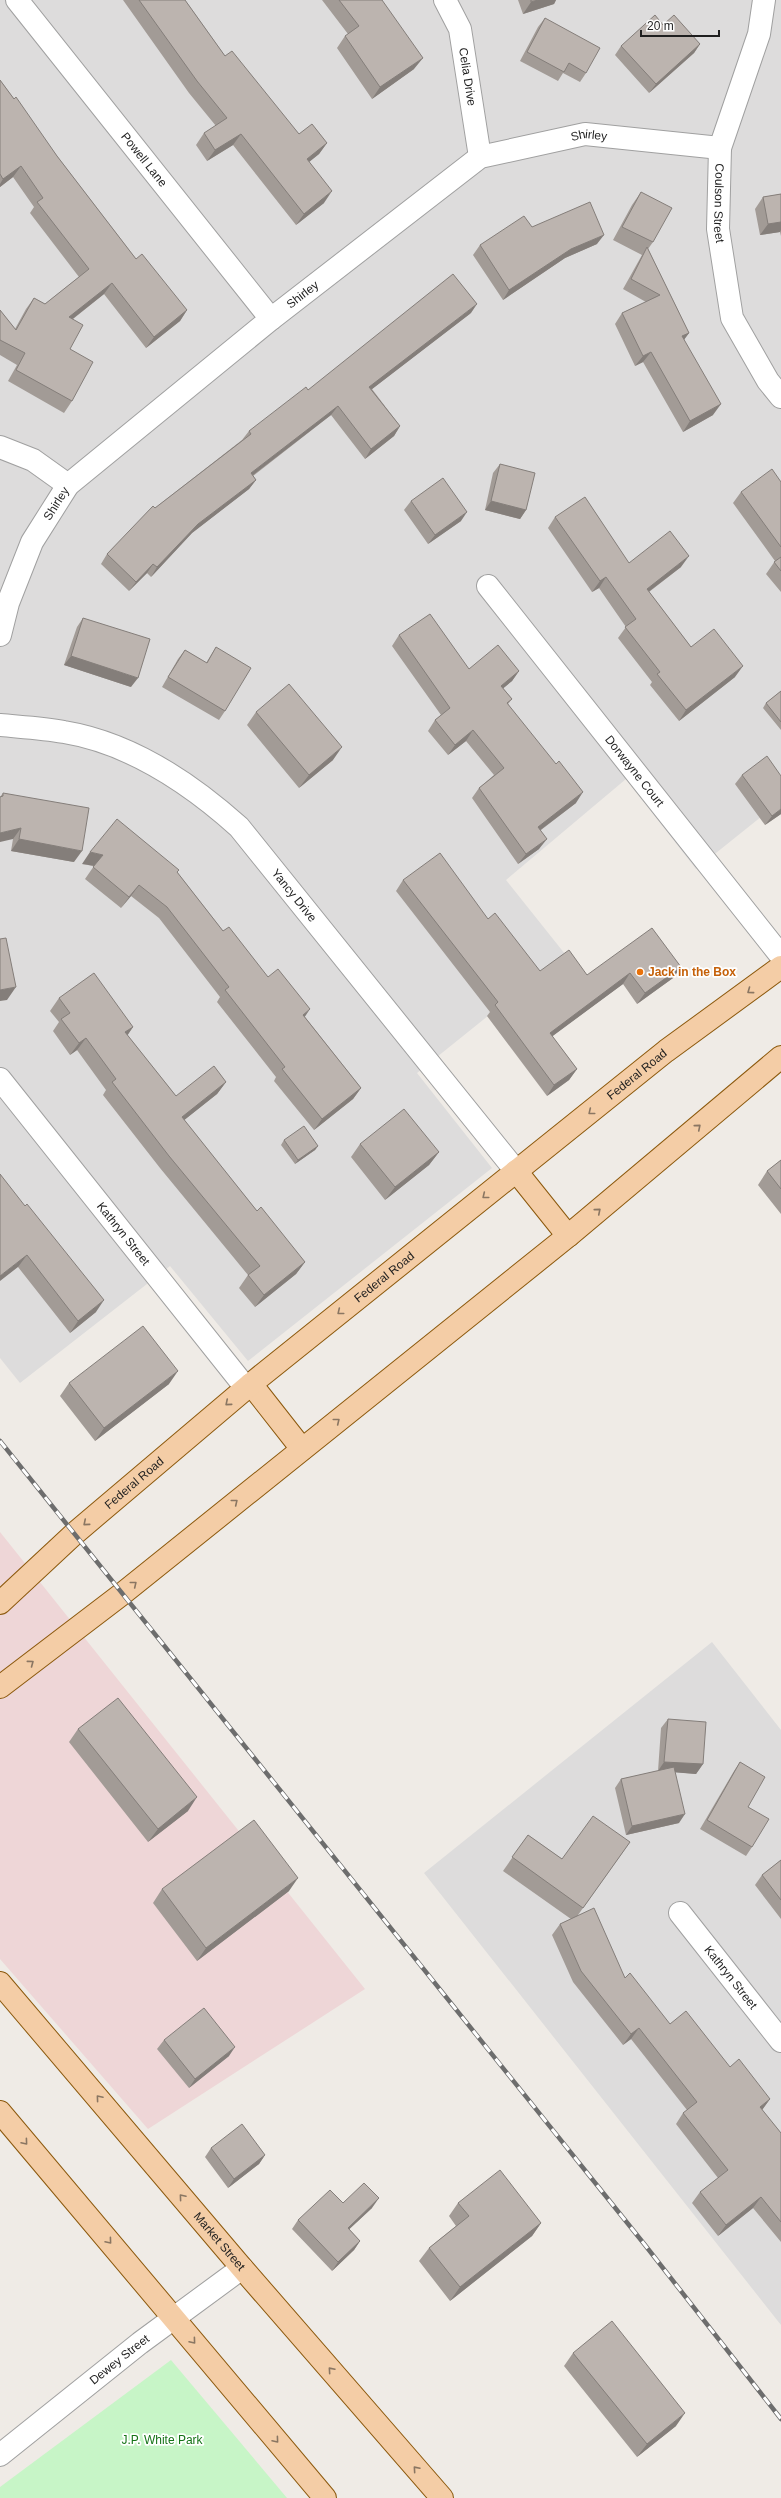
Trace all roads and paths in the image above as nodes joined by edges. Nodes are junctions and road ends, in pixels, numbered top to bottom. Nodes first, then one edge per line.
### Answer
1 (17, 0) edge
2 (445, 0) edge
3 (764, 0) edge
4 (720, 148) junction
5 (480, 157) junction
6 (271, 319) junction
7 (781, 398) edge
8 (0, 448) edge
9 (68, 485) junction
10 (488, 586) dead end
11 (0, 635) edge
12 (0, 725) edge
13 (781, 956) edge
14 (781, 967) edge
15 (781, 1056) edge
16 (0, 1080) edge
17 (516, 1171) junction
18 (568, 1236) junction
19 (249, 1386) junction
20 (302, 1449) junction
21 (0, 1603) edge
22 (0, 1687) edge
23 (680, 1913) dead end
24 (0, 1983) edge
25 (781, 2041) edge
26 (0, 2112) edge
27 (242, 2268) junction
28 (174, 2318) junction
29 (0, 2455) edge
30 (324, 2498) edge
31 (442, 2498) edge

1 - 6 street, Powell Lane
2 - 5 street, Celia Drive
3 - 4 street, Coulson Street
4 - 5 street, Shirley
4 - 7 street, Coulson Street
5 - 6 street, Shirley
6 - 9 street, Shirley
8 - 9 street
9 - 11 street, Shirley
10 - 13 street, Dorwayne Court
12 - 17 street, Yancy Drive
14 -> 17 main road, Federal Road
18 -> 15 main road
16 - 19 street, Kathryn Street
17 - 18 main road
17 -> 19 main road, Federal Road
20 -> 18 main road
19 - 20 main road
19 -> 21 main road, Federal Road
22 -> 20 main road
23 - 25 street, Kathryn Street
27 -> 24 main road, Market Street
26 -> 28 main road
27 - 28 street, Dewey Street
31 -> 27 main road, Market Street
28 - 29 street, Dewey Street
28 -> 30 main road

